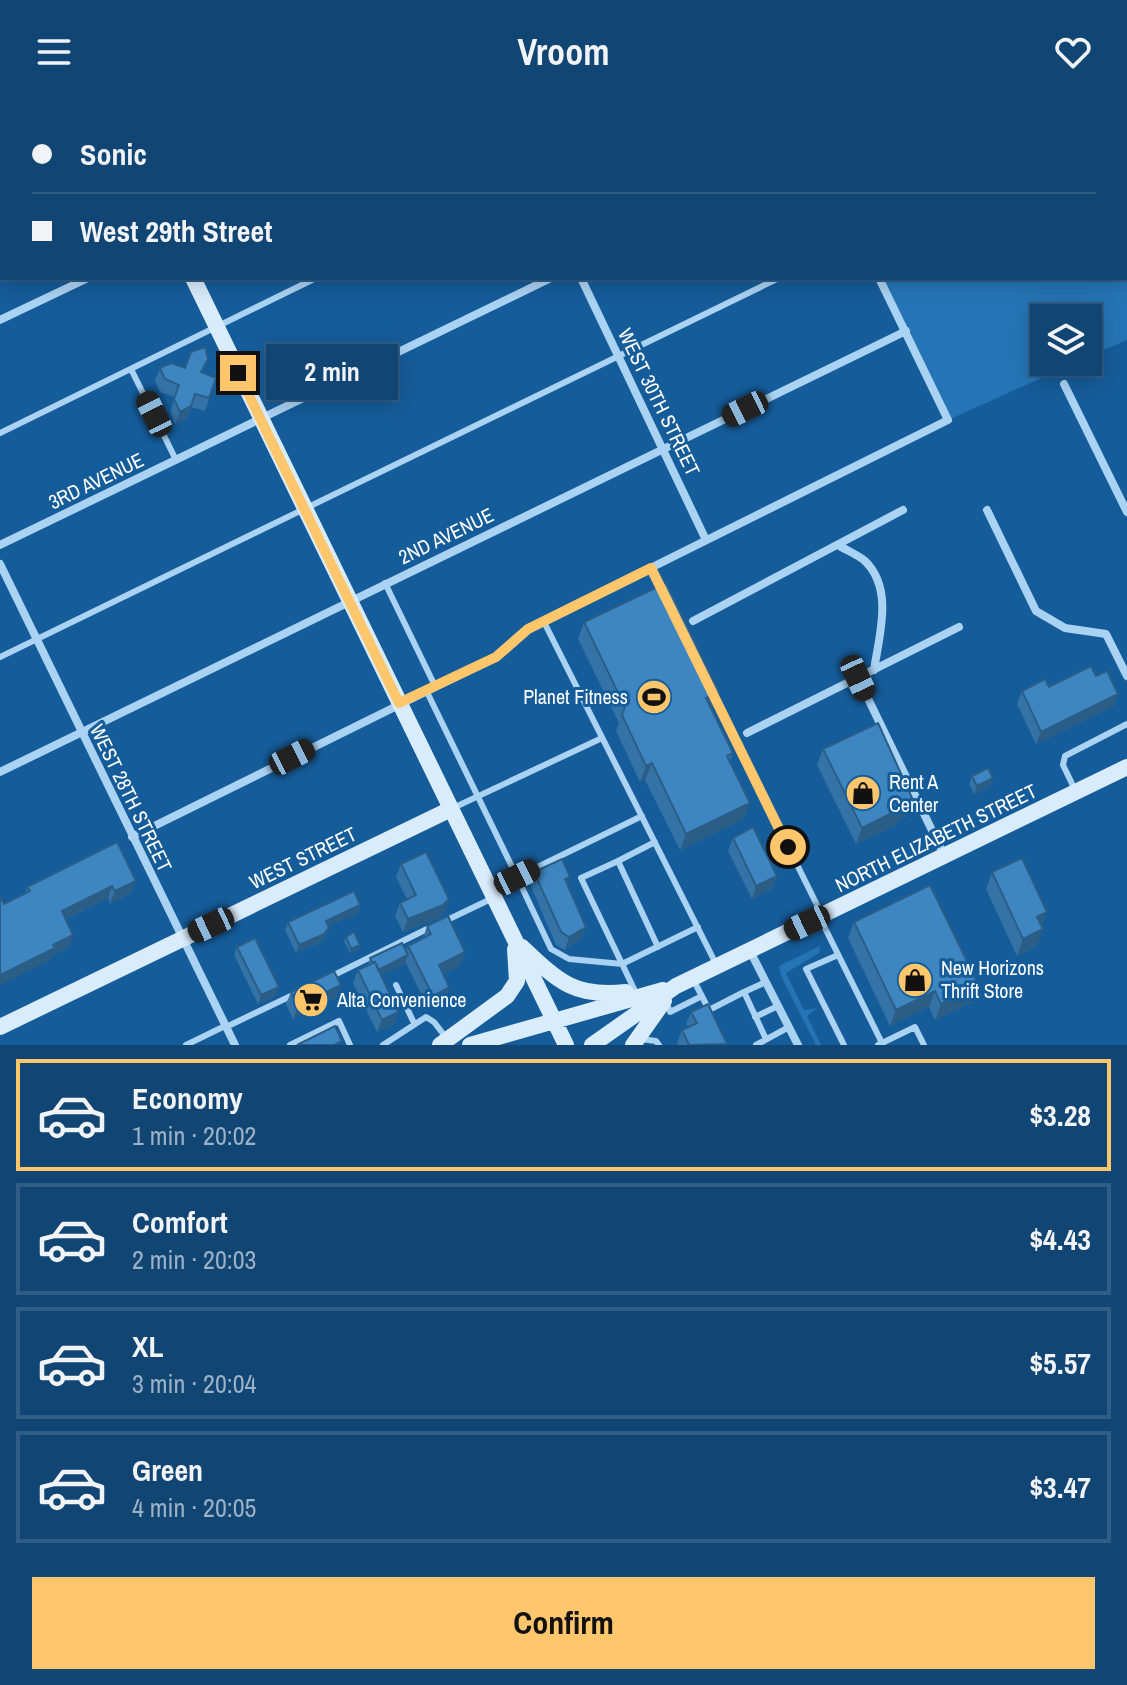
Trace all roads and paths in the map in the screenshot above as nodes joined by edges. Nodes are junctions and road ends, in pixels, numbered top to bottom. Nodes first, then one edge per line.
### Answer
1 (84, 280) edge
2 (194, 280) edge
3 (312, 280) edge
4 (547, 280) edge
5 (582, 280) edge
6 (775, 280) edge
7 (880, 280) edge
8 (0, 320) edge
9 (216, 327) junction
10 (906, 331) junction
11 (620, 355) junction
12 (131, 369) junction
13 (1064, 384) dead end
14 (259, 419) junction
15 (0, 433) edge
16 (665, 448) junction
17 (176, 460) junction
18 (304, 509) junction
19 (903, 510) dead end
20 (987, 510) dead end
21 (1127, 512) edge
22 (706, 540) junction
23 (0, 545) edge
24 (838, 545) junction
25 (0, 564) edge
26 (651, 568) junction
27 (385, 583) junction
28 (664, 595) edge
29 (349, 600) junction
30 (693, 621) dead end
31 (544, 622) junction
32 (959, 627) dead end
33 (36, 640) junction
34 (0, 657) edge
35 (874, 670) junction
36 (1127, 676) edge
37 (858, 678) junction
38 (431, 688) junction
39 (710, 689) edge
40 (399, 703) junction
41 (1127, 724) edge
42 (82, 732) junction
43 (747, 733) dead end
44 (602, 738) junction
45 (1127, 767) edge
46 (0, 772) edge
47 (1076, 792) junction
48 (479, 796) junction
49 (451, 809) junction
50 (642, 816) junction
51 (132, 837) junction
52 (655, 842) junction
53 (945, 855) junction
54 (618, 861) junction
55 (517, 877) junction
56 (492, 894) junction
57 (820, 916) junction
58 (698, 927) junction
59 (183, 938) junction
60 (514, 939) junction
61 (658, 947) junction
62 (750, 950) junction
63 (838, 955) junction
64 (622, 964) junction
65 (717, 966) junction
66 (693, 978) junction
67 (325, 979) edge
68 (766, 982) junction
69 (396, 985) dead end
70 (635, 991) junction
71 (744, 992) junction
72 (296, 993) edge
73 (670, 993) junction
74 (702, 996) junction
75 (778, 1006) junction
76 (709, 1010) junction
77 (755, 1017) junction
78 (554, 1020) junction
79 (714, 1022) edge
80 (414, 1023) junction
81 (0, 1027) edge
82 (226, 1027) junction
83 (789, 1027) junction
84 (766, 1039) junction
85 (444, 1042) edge
86 (635, 1042) edge
87 (881, 1044) edge
88 (186, 1045) edge
89 (235, 1045) edge
90 (290, 1045) edge
91 (350, 1045) edge
92 (383, 1045) edge
93 (470, 1045) edge
94 (566, 1045) edge
95 (592, 1045) edge
96 (659, 1045) edge
97 (756, 1045) edge
98 (798, 1045) edge
99 (844, 1045) edge
100 (924, 1045) edge

1 - 8 street
2 - 9 street
3 - 9 lane
4 - 14 street, 3RD AVENUE
5 - 11 street, WEST 30TH STREET
6 - 11 lane
7 - 10 street
9 - 12 lane
9 - 14 street
10 - 16 street, 2ND AVENUE
10 - 22 street
11 - 16 street, WEST 30TH STREET
11 - 18 lane
12 - 15 lane
12 - 17 lane
13 - 21 street
14 - 17 street, 3RD AVENUE
14 - 18 street
16 - 22 street, WEST 30TH STREET
16 - 27 street, 2ND AVENUE
17 - 23 street, 3RD AVENUE
18 - 29 street
18 - 33 lane
19 - 24 street
20 - 36 street
22 - 26 street
24 - 30 street
24 - 35 street
25 - 33 street, WEST 28TH STREET
26 - 28 lane
26 - 31 street
27 - 29 street, 2ND AVENUE
27 - 38 lane
29 - 40 street
29 - 42 street, 2ND AVENUE
31 - 38 street
31 - 44 lane
32 - 35 street
33 - 34 lane
33 - 42 street, WEST 28TH STREET
35 - 37 street
37 - 43 street
37 - 53 street
38 - 40 street
38 - 48 lane
39 - 57 lane
40 - 49 street
40 - 51 street
41 - 47 lane
42 - 46 street, 2ND AVENUE
42 - 51 street, WEST 28TH STREET
44 - 48 lane
44 - 50 lane
45 - 47 street, NORTH ELIZABETH STREET
47 - 53 street, NORTH ELIZABETH STREET
48 - 49 lane
48 - 55 lane
49 - 56 street
49 - 59 street, WEST STREET
50 - 52 lane
50 - 55 lane
51 - 59 street, WEST 28TH STREET
52 - 54 lane
52 - 58 lane
53 - 57 street, NORTH ELIZABETH STREET
54 - 61 lane
54 - 64 lane
55 - 56 lane
55 - 64 lane
56 - 60 street
56 - 67 lane
57 - 62 street, NORTH ELIZABETH STREET
57 - 63 lane
58 - 61 lane
58 - 65 lane
59 - 81 street, WEST STREET
59 - 82 street, WEST 28TH STREET
60 - 70 street
60 - 78 street
60 - 85 street
61 - 64 lane
62 - 65 street, NORTH ELIZABETH STREET
62 - 68 street
63 - 87 lane
63 - 99 lane
64 - 70 lane
65 - 66 street, NORTH ELIZABETH STREET
66 - 73 street, NORTH ELIZABETH STREET
66 - 74 lane
68 - 71 lane
68 - 75 street
69 - 80 lane
70 - 73 street
71 - 76 lane
71 - 77 lane
72 - 82 lane
73 - 74 lane
73 - 78 street, NORTH ELIZABETH STREET
73 - 86 street
73 - 95 street, NORTH ELIZABETH STREET
74 - 76 lane
75 - 77 lane
75 - 83 street
76 - 79 lane
77 - 84 lane
78 - 93 street, NORTH ELIZABETH STREET
78 - 94 street
80 - 85 lane
80 - 92 lane
82 - 88 lane
82 - 89 street, WEST 28TH STREET
83 - 84 lane
83 - 98 street
84 - 97 lane
86 - 96 lane
87 - 100 lane
90 - 91 lane

